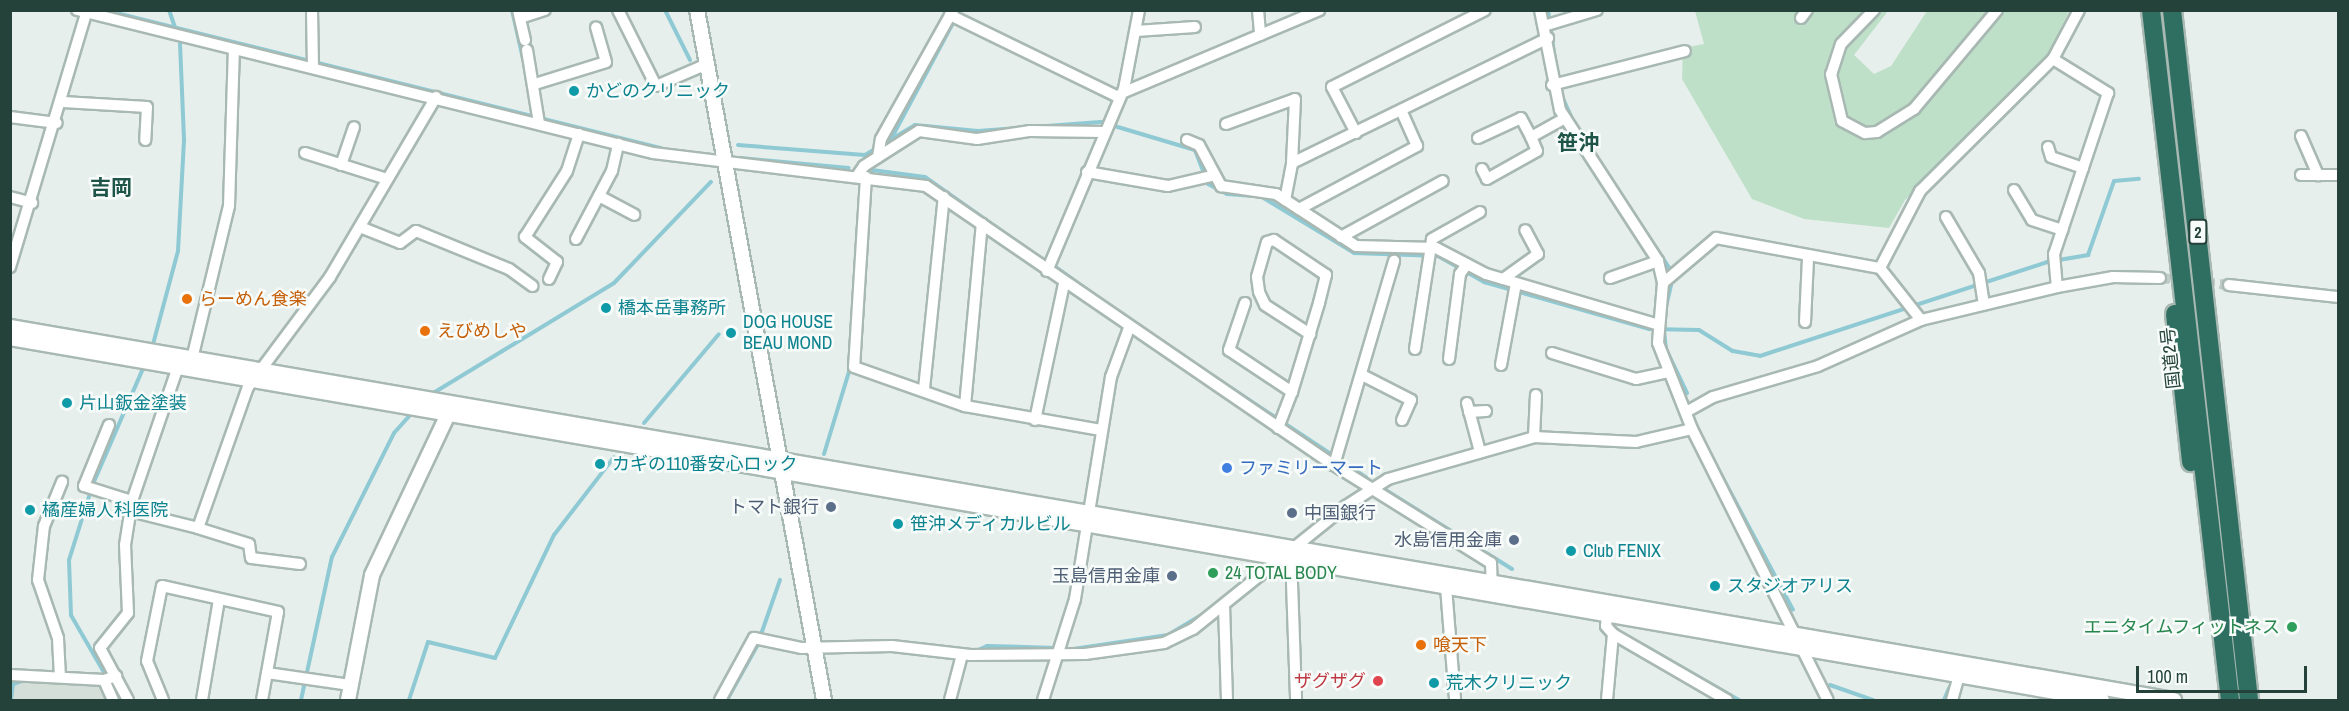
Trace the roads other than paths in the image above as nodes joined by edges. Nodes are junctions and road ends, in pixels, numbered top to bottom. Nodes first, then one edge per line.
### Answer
1 (312, 10) edge
2 (545, 10) edge
3 (618, 10) edge
4 (697, 10) edge
5 (1258, 10) edge
6 (1319, 10) edge
7 (1485, 10) edge
8 (1540, 10) edge
9 (1597, 10) edge
10 (1874, 10) edge
11 (1997, 10) edge
12 (2079, 10) edge
13 (2151, 10) edge
14 (2172, 10) edge
15 (82, 12) edge
16 (1136, 12) edge
17 (519, 14) edge
18 (953, 15) edge
19 (1551, 23) junction
20 (596, 27) dead end
21 (1195, 27) dead end
22 (1136, 31) junction
23 (2174, 31) junction
24 (1260, 34) junction
25 (1548, 38) junction
26 (234, 50) junction
27 (1685, 51) dead end
28 (2053, 59) junction
29 (314, 63) junction
30 (707, 64) junction
31 (535, 84) junction
32 (1556, 84) junction
33 (1121, 96) junction
34 (436, 97) junction
35 (63, 102) junction
36 (1401, 110) junction
37 (10, 117) edge
38 (1565, 118) junction
39 (540, 119) junction
40 (57, 123) junction
41 (1226, 124) dead end
42 (1107, 126) junction
43 (354, 127) dead end
44 (1356, 132) junction
45 (579, 134) junction
46 (2301, 136) dead end
47 (1531, 137) junction
48 (1478, 138) dead end
49 (145, 140) dead end
50 (1187, 140) dead end
51 (618, 144) junction
52 (2048, 147) dead end
53 (879, 151) junction
54 (305, 153) dead end
55 (1292, 163) junction
56 (725, 164) junction
57 (341, 165) junction
58 (2083, 168) junction
59 (1482, 169) dead end
60 (2171, 169) junction
61 (1087, 172) junction
62 (2301, 175) dead end
63 (2318, 175) junction
64 (2338, 175) edge
65 (861, 177) junction
66 (1207, 177) junction
67 (387, 179) junction
68 (1443, 181) dead end
69 (2014, 190) dead end
70 (599, 196) junction
71 (10, 197) edge
72 (944, 197) junction
73 (1285, 200) junction
74 (32, 202) junction
75 (1299, 209) junction
76 (1480, 212) dead end
77 (634, 216) dead end
78 (1946, 217) dead end
79 (982, 224) junction
80 (360, 227) junction
81 (1525, 230) dead end
82 (2062, 230) junction
83 (1341, 237) junction
84 (576, 239) dead end
85 (1429, 252) junction
86 (1808, 258) junction
87 (1394, 261) dead end
88 (1658, 261) junction
89 (1049, 266) junction
90 (10, 267) edge
91 (1464, 268) junction
92 (1880, 268) junction
93 (1610, 278) dead end
94 (2160, 278) tunnel mouth
95 (549, 279) dead end
96 (1503, 279) junction
97 (1064, 283) junction
98 (1663, 283) junction
99 (2229, 285) tunnel mouth
100 (532, 286) dead end
101 (1515, 287) junction
102 (2057, 287) junction
103 (2338, 297) edge
104 (1245, 303) dead end
105 (1984, 305) junction
106 (1922, 320) junction
107 (1805, 322) dead end
108 (10, 327) edge
109 (1129, 328) junction
110 (1656, 328) junction
111 (1310, 334) junction
112 (10, 338) edge
113 (1415, 349) dead end
114 (1552, 353) dead end
115 (148, 357) junction
116 (1449, 359) dead end
117 (186, 365) junction
118 (1501, 365) dead end
119 (1669, 372) junction
120 (256, 375) junction
121 (1362, 375) junction
122 (924, 389) junction
123 (1292, 392) junction
124 (1536, 395) dead end
125 (965, 406) junction
126 (452, 409) junction
127 (1486, 411) dead end
128 (1686, 412) junction
129 (1035, 420) junction
130 (1402, 420) dead end
131 (109, 424) dead end
132 (1281, 424) junction
133 (1692, 429) junction
134 (1101, 430) junction
135 (1534, 437) junction
136 (1480, 452) junction
137 (1336, 461) junction
138 (782, 467) junction
139 (62, 482) dead end
140 (1373, 489) junction
141 (131, 506) junction
142 (1088, 519) junction
143 (198, 528) junction
144 (1288, 555) junction
145 (300, 564) dead end
146 (1446, 587) junction
147 (1492, 589) junction
148 (219, 599) junction
149 (1224, 605) junction
150 (1608, 608) junction
151 (1613, 634) junction
152 (1798, 642) junction
153 (815, 648) junction
154 (1060, 651) junction
155 (962, 655) junction
156 (1961, 670) junction
157 (267, 673) junction
158 (10, 675) edge
159 (60, 678) junction
160 (110, 678) junction
161 (350, 685) junction
162 (113, 700) edge
163 (128, 700) edge
164 (163, 700) edge
165 (201, 700) edge
166 (262, 700) edge
167 (348, 700) edge
168 (720, 700) edge
169 (824, 700) edge
170 (950, 700) edge
171 (1043, 700) edge
172 (1227, 700) edge
173 (1296, 700) edge
174 (1455, 700) edge
175 (1607, 700) edge
176 (1727, 700) edge
177 (1828, 700) edge
178 (1952, 700) edge
179 (2102, 700) edge
180 (2174, 700) edge
181 (2221, 700) edge
182 (2230, 700) edge
183 (2249, 700) edge
184 (2261, 700) edge

1 - 29 street
2 - 17 street
3 - 30 street
4 - 30 street
5 - 24 street
6 - 24 street
7 - 44 street
8 - 19 street
9 - 19 street
10 - 11 street
12 - 28 street
13 - 60 highway, 国道2号 / 2
14 - 23 highway, 2
15 - 26 street
15 - 35 street
16 - 22 street
17 - 31 street
18 - 33 street
18 - 53 street
19 - 25 street
20 - 31 street
21 - 22 street
22 - 33 street
23 - 183 highway, 2
23 - 184 highway
24 - 33 street
25 - 32 street
25 - 36 street
26 - 29 street
26 - 117 street
27 - 32 street
28 - 58 street
28 - 92 street
29 - 34 street
30 - 56 street
31 - 39 street
32 - 38 street
33 - 42 street
34 - 39 street
34 - 67 street
35 - 40 street
35 - 49 street
36 - 44 street
36 - 75 street
37 - 40 street
38 - 47 street
38 - 88 street
39 - 45 street
40 - 74 street
41 - 55 street
42 - 53 street
42 - 61 street
43 - 57 street
44 - 55 street
45 - 51 street
45 - 95 street
46 - 63 street
47 - 48 street
47 - 59 street
50 - 66 street
51 - 56 street
51 - 70 street
52 - 58 street
53 - 65 street
54 - 57 street
55 - 73 street
56 - 65 street
56 - 138 street
57 - 67 street
58 - 82 street
60 - 181 highway
60 - 182 highway, 国道2号 / 2
61 - 66 street
61 - 89 street
62 - 63 street
63 - 64 street
65 - 72 street
65 - 122 street
66 - 73 street
67 - 80 street
68 - 83 street
69 - 82 street
70 - 77 street
70 - 84 street
71 - 74 street
72 - 79 street
72 - 122 street
73 - 75 street
74 - 90 street
75 - 83 street
76 - 85 street
78 - 105 street
79 - 89 street
79 - 125 street
80 - 100 street
80 - 120 street
81 - 96 street
82 - 102 street
83 - 85 street
85 - 91 street
85 - 113 street
86 - 92 street
86 - 98 street
86 - 107 street
87 - 121 street
88 - 93 street
88 - 98 street
89 - 97 street
91 - 96 street
91 - 116 street
92 - 106 street
94 - 102 street
96 - 101 street
97 - 109 street
97 - 129 street
98 - 110 street
99 - 103 street
101 - 110 street
101 - 118 street
102 - 105 street
104 - 123 street
105 - 106 street
106 - 128 street
108 - 115 street
109 - 132 street
109 - 134 street
110 - 119 street
111 - 111 street
111 - 123 street
112 - 115 street
114 - 119 street
115 - 117 street
117 - 120 street
117 - 141 street
119 - 128 street
120 - 126 street
120 - 143 street
121 - 130 street
121 - 137 street
122 - 125 street
123 - 132 street
124 - 135 street
125 - 129 street
126 - 138 street
126 - 161 street
127 - 136 street
128 - 133 street
129 - 134 street
131 - 141 street
132 - 137 street
133 - 135 street
133 - 152 street
134 - 142 street
135 - 136 street
136 - 140 street
137 - 140 street
138 - 142 street
138 - 153 street
139 - 159 street
140 - 144 street
140 - 147 street
141 - 143 street
141 - 160 street
142 - 144 street
142 - 154 street
143 - 145 street
144 - 146 street
144 - 147 street
144 - 149 street
144 - 173 street
146 - 147 street
146 - 174 street
147 - 150 street
148 - 157 street
148 - 164 street
148 - 165 street
149 - 154 street
149 - 172 street
150 - 151 street
150 - 152 street
151 - 175 street
151 - 176 street
152 - 156 street
152 - 177 street
153 - 155 street
153 - 168 street
153 - 169 street
154 - 155 street
154 - 171 street
155 - 170 street
156 - 178 street
156 - 179 street
156 - 180 street
157 - 161 street
157 - 166 street
158 - 159 street
159 - 160 street
160 - 162 street
160 - 163 street
161 - 167 street

